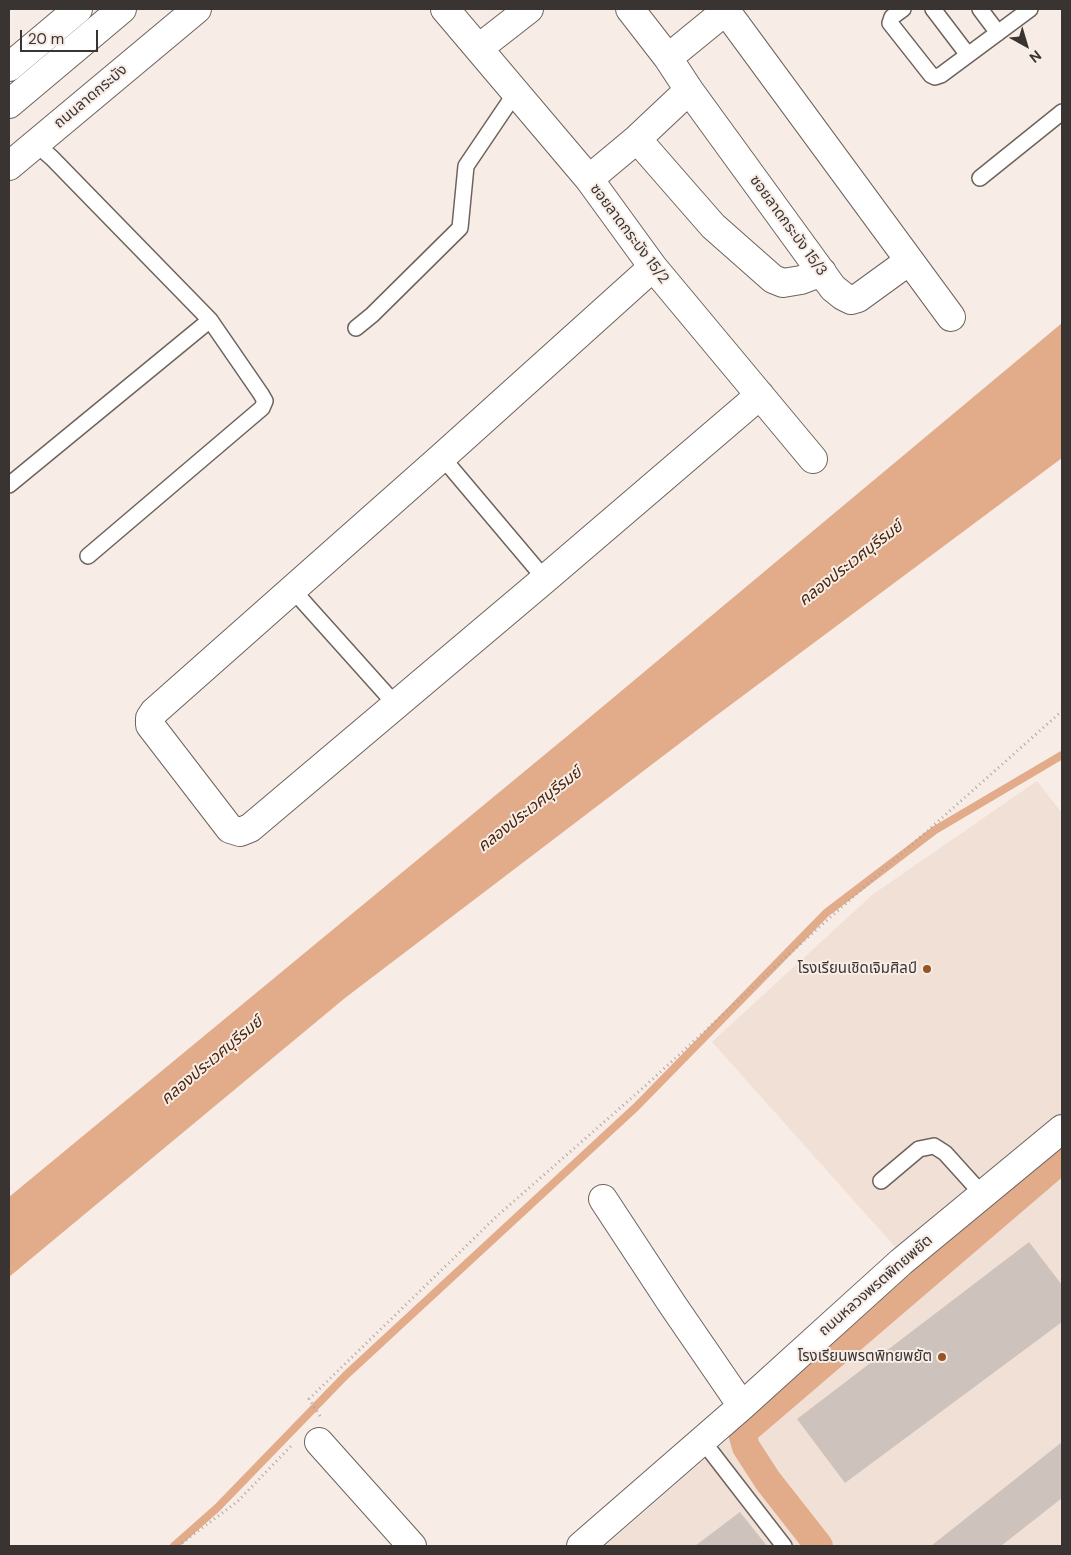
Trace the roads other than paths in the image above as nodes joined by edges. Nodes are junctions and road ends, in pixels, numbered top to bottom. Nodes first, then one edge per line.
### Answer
1 (78, 9) edge
2 (122, 9) edge
3 (168, 9) edge
4 (197, 9) edge
5 (446, 9) edge
6 (529, 9) edge
7 (630, 9) edge
8 (903, 9) edge
9 (933, 9) edge
10 (980, 9) edge
11 (1030, 9) edge
12 (727, 10) edge
13 (998, 33) junction
14 (479, 48) junction
15 (968, 55) junction
16 (668, 58) junction
17 (9, 67) edge
18 (688, 90) junction
19 (516, 92) junction
20 (9, 104) edge
21 (1062, 112) edge
22 (636, 139) junction
23 (9, 142) edge
24 (36, 144) junction
25 (9, 166) edge
26 (980, 178) dead end
27 (588, 179) junction
28 (909, 261) junction
29 (653, 267) junction
30 (822, 272) junction
31 (951, 317) dead end
32 (210, 320) junction
33 (356, 328) dead end
34 (760, 395) junction
35 (442, 457) junction
36 (814, 459) dead end
37 (9, 485) edge
38 (88, 556) dead end
39 (545, 579) junction
40 (292, 589) junction
41 (396, 705) junction
42 (1062, 1129) edge
43 (880, 1180) dead end
44 (983, 1196) junction
45 (603, 1200) dead end
46 (742, 1406) junction
47 (313, 1432) road end
48 (702, 1440) junction
49 (412, 1546) edge
50 (581, 1546) edge
51 (784, 1546) edge

1 - 17 street
2 - 20 street
3 - 23 street
4 - 24 street, ถนนลาดกระบัง
5 - 14 street, ซอยลาดกระบัง 15/2
6 - 14 street
7 - 16 street, ซอยลาดกระบัง 15/3
8 - 15 lane
9 - 15 lane
10 - 13 lane
11 - 13 lane
12 - 16 street
12 - 28 street
13 - 15 lane
14 - 19 street, ซอยลาดกระบัง 15/2
16 - 18 street, ซอยลาดกระบัง 15/3
18 - 22 street
18 - 30 street, ซอยลาดกระบัง 15/3
19 - 27 street, ซอยลาดกระบัง 15/2
19 - 33 lane
21 - 26 lane
22 - 27 street
22 - 30 street
24 - 25 street, ถนนลาดกระบัง
24 - 32 lane
27 - 29 street, ซอยลาดกระบัง 15/2
28 - 30 street, ซอยลาดกระบัง 15/3
28 - 31 street
29 - 34 street, ซอยลาดกระบัง 15/2
29 - 35 street
32 - 37 lane
32 - 38 lane
34 - 36 street, ซอยลาดกระบัง 15/2
34 - 39 street
35 - 39 lane
35 - 40 street
39 - 41 street
40 - 41 lane
40 - 41 street
42 - 44 street, ถนนหลวงพรตพิทยพยัต
43 - 44 lane
44 - 46 street, ถนนหลวงพรตพิทยพยัต
45 - 46 street
46 - 48 street, ถนนหลวงพรตพิทยพยัต
47 - 49 street
48 - 50 street, ถนนหลวงพรตพิทยพยัต
48 - 51 lane

